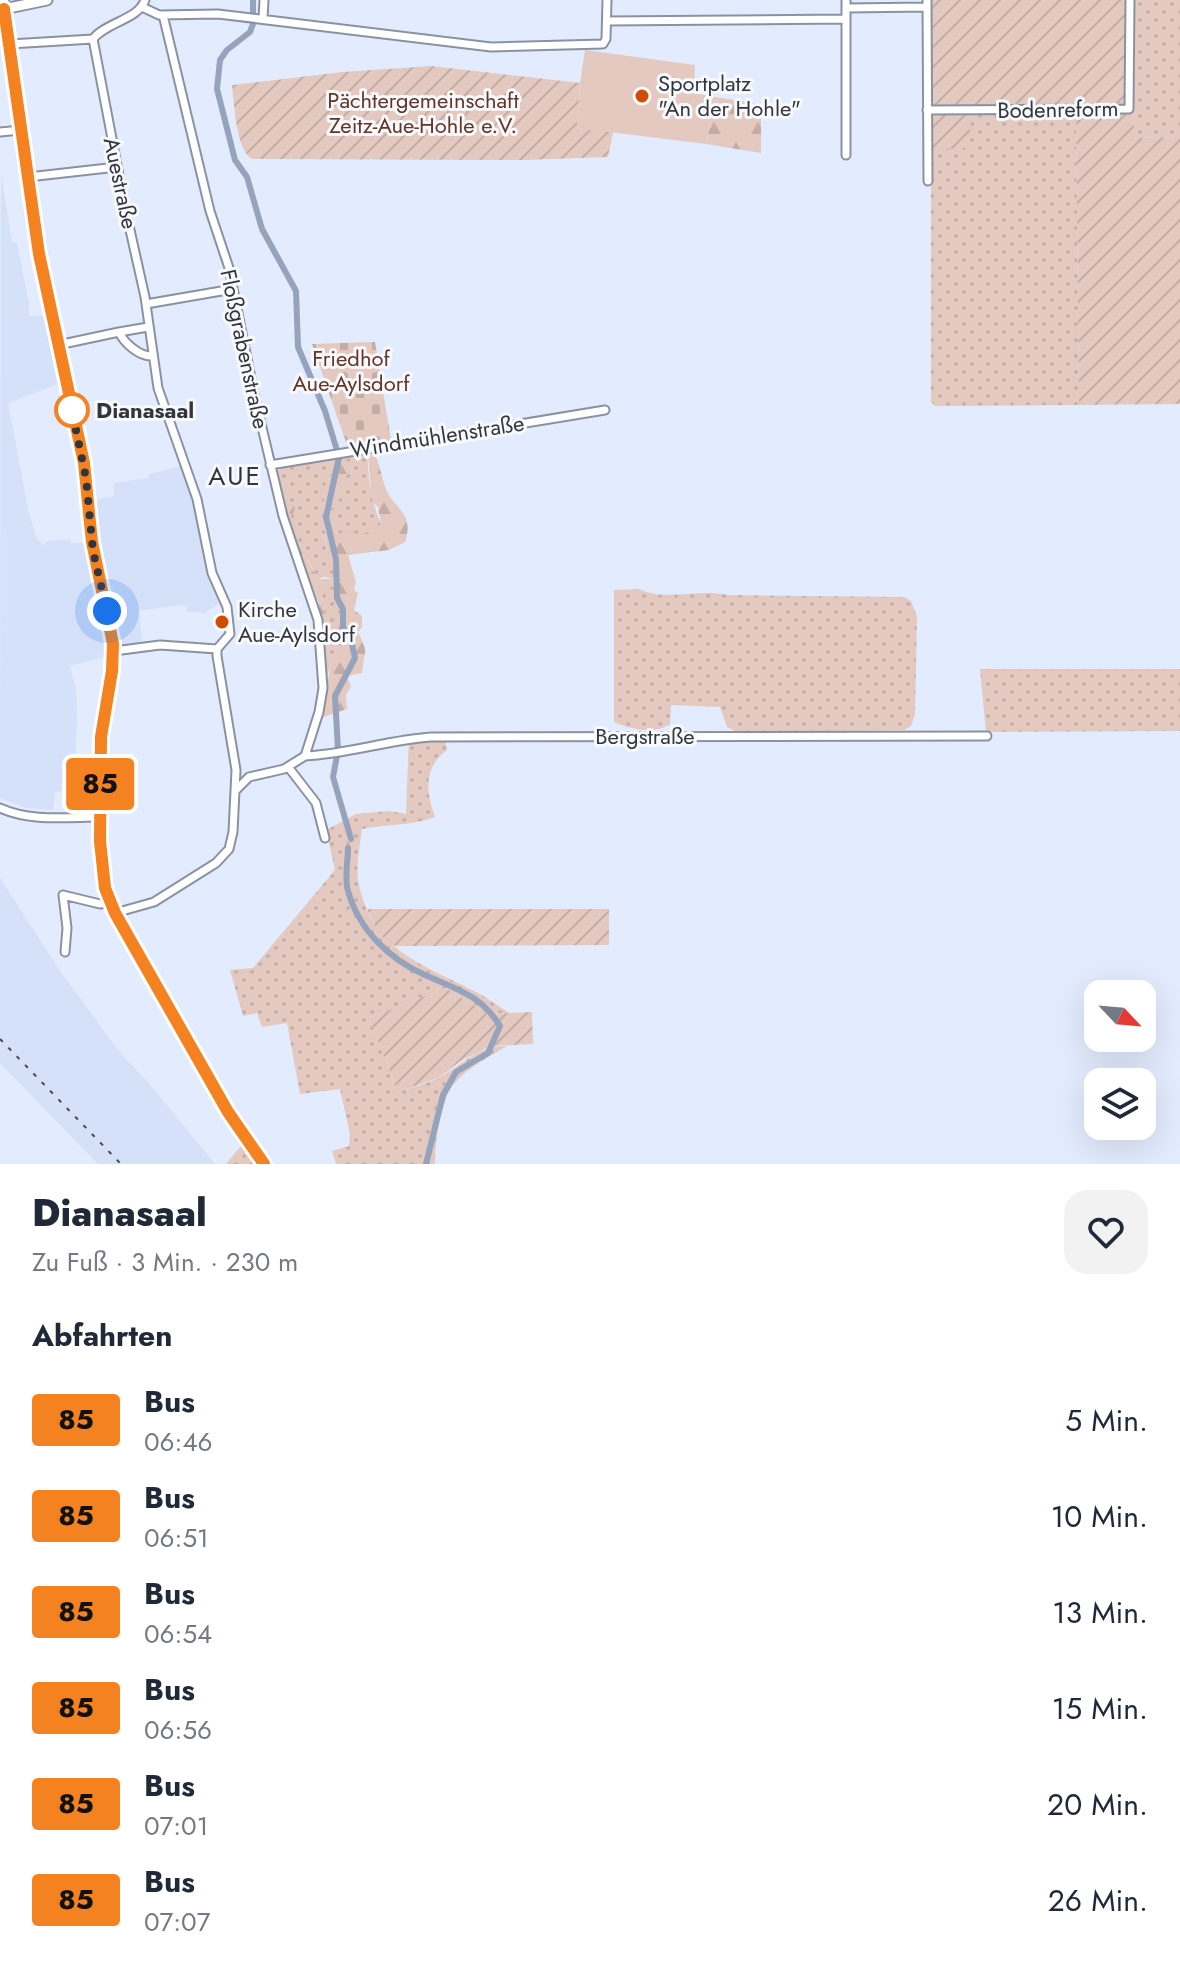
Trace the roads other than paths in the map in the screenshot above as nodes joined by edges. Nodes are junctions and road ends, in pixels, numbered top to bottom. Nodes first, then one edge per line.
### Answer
1 (47, 0) edge
2 (264, 0) edge
3 (607, 0) edge
4 (1130, 0) edge
5 (144, 4) edge
6 (846, 4) edge
7 (927, 4) edge
8 (2, 6) edge
9 (163, 15) junction
10 (258, 18) junction
11 (846, 19) junction
12 (607, 21) junction
13 (93, 39) junction
14 (10, 44) junction
15 (927, 110) junction
16 (21, 130) junction
17 (0, 132) edge
18 (846, 155) dead end
19 (117, 167) junction
20 (28, 177) junction
21 (928, 181) dead end
22 (233, 289) junction
23 (146, 304) junction
24 (148, 327) junction
25 (119, 332) junction
26 (58, 345) junction
27 (151, 356) junction
28 (605, 410) dead end
29 (270, 465) junction
30 (217, 649) junction
31 (114, 651) junction
32 (987, 736) dead end
33 (305, 756) junction
34 (289, 768) junction
35 (236, 770) junction
36 (249, 777) junction
37 (236, 790) junction
38 (0, 808) edge
39 (100, 817) junction
40 (325, 838) dead end
41 (110, 902) junction
42 (115, 913) junction
43 (65, 952) dead end
44 (264, 1164) edge

1 - 8 street
2 - 10 street
3 - 12 street
4 - 15 street, Bodenreform
5 - 9 street
5 - 13 street
6 - 7 street
6 - 11 street
7 - 15 street
8 - 14 street
9 - 10 street
9 - 22 street, Floßgrabenstraße
10 - 12 street
11 - 12 street
11 - 18 street
13 - 14 street
13 - 19 street, Auestraße
14 - 16 street
15 - 21 street
16 - 17 street
16 - 20 street
19 - 20 street
19 - 23 street, Auestraße
20 - 26 street
22 - 23 street
22 - 29 street, Floßgrabenstraße
23 - 24 street, Auestraße
24 - 25 street
24 - 27 street, Auestraße
25 - 26 street
25 - 27 street
26 - 31 street
27 - 30 street, Auestraße
28 - 29 street, Windmühlenstraße
29 - 33 street, Floßgrabenstraße
30 - 31 street
30 - 35 street
31 - 39 street
32 - 33 street, Bergstraße
33 - 34 street
34 - 36 street
34 - 40 street
35 - 36 street
35 - 37 street
36 - 37 street
37 - 42 street
38 - 39 street
39 - 41 street
41 - 42 street
41 - 43 street
42 - 44 street

